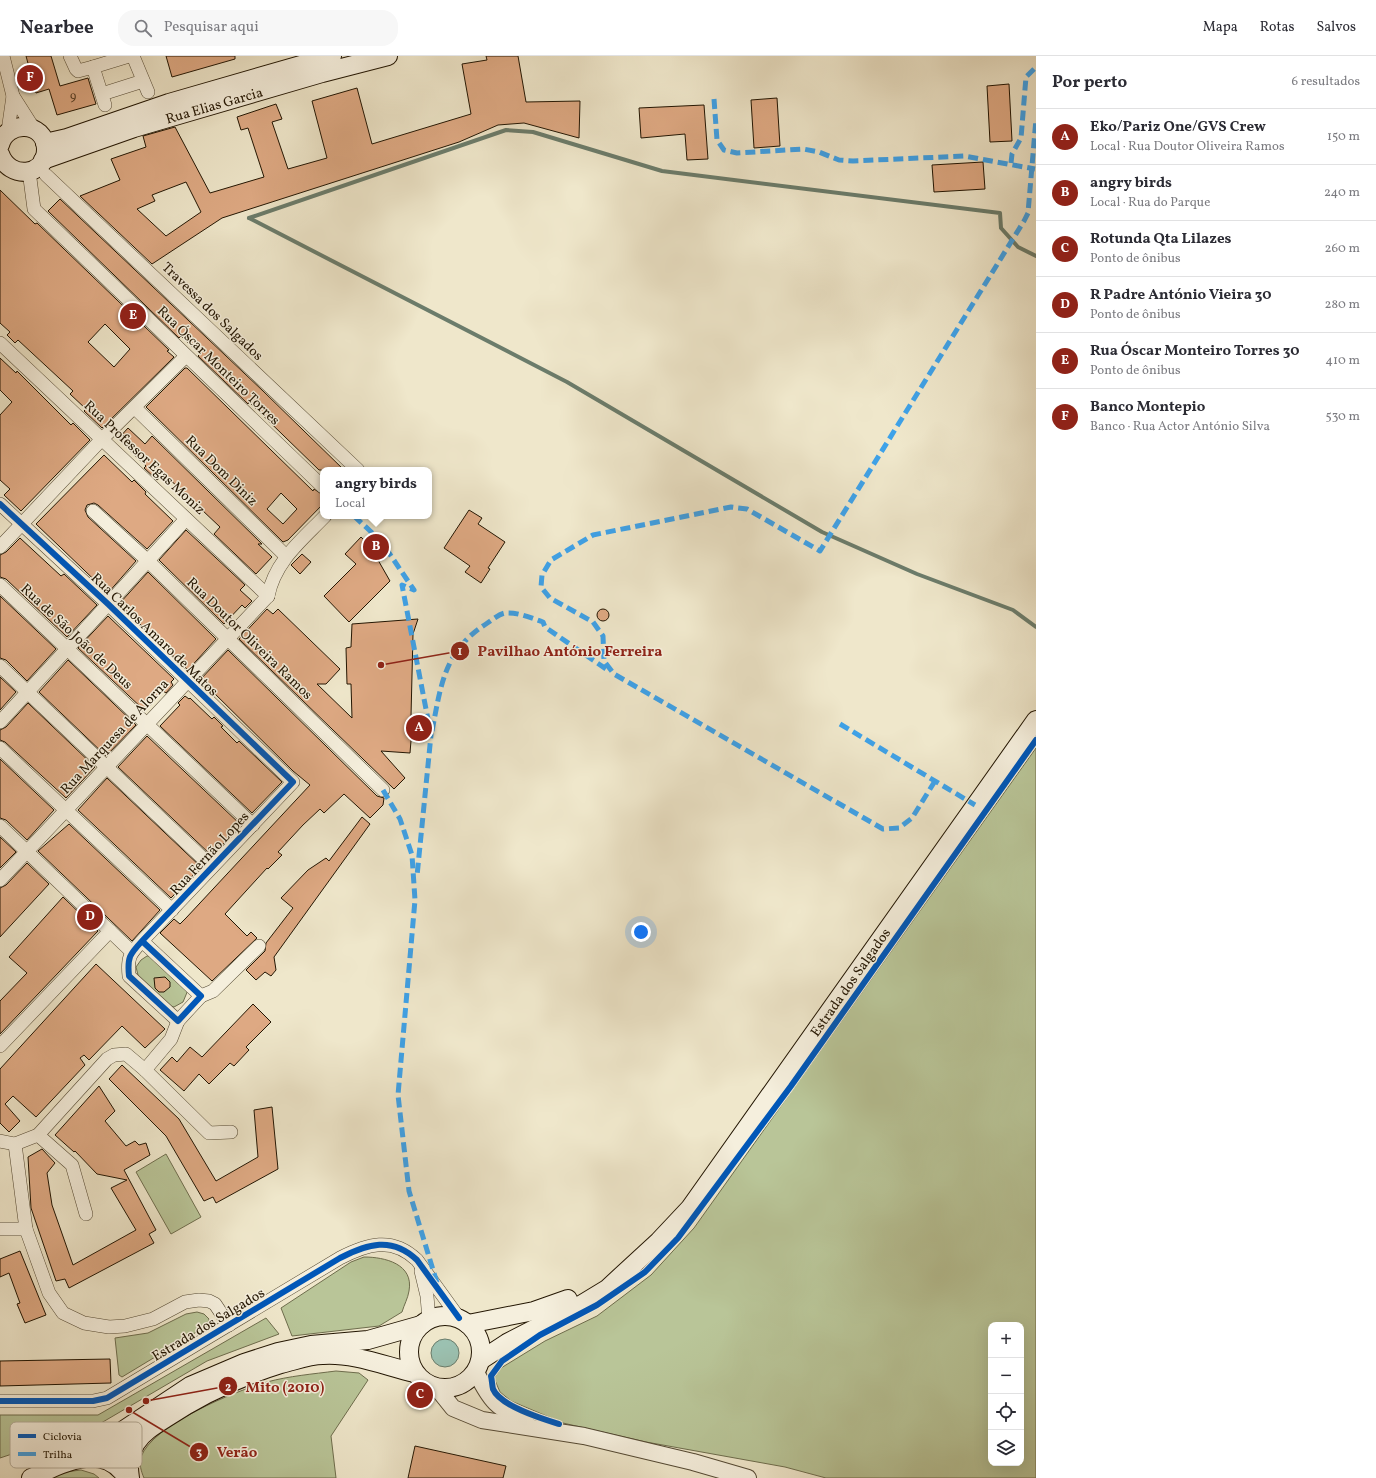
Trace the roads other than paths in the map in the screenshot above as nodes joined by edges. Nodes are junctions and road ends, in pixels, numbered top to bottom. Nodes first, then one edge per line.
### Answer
1 (3, 56) edge
2 (70, 56) edge
3 (129, 56) edge
4 (133, 56) edge
5 (332, 56) edge
6 (388, 56) edge
7 (93, 67) junction
8 (13, 96) junction
9 (34, 129) junction
10 (4, 138) edge
11 (0, 154) edge
12 (37, 164) junction
13 (0, 178) edge
14 (0, 343) edge
15 (186, 356) junction
16 (135, 408) junction
17 (102, 439) junction
18 (355, 467) edge
19 (320, 484) edge
20 (0, 504) edge
21 (93, 511) dead end
22 (186, 519) junction
23 (322, 519) edge
24 (21, 525) junction
25 (0, 547) edge
26 (286, 556) junction
27 (148, 561) junction
28 (0, 585) edge
29 (268, 596) junction
30 (108, 604) junction
31 (227, 638) junction
32 (67, 648) junction
33 (0, 666) edge
34 (186, 681) junction
35 (27, 692) junction
36 (1036, 720) edge
37 (0, 722) edge
38 (146, 723) junction
39 (0, 748) edge
40 (107, 767) junction
41 (294, 782) joint
42 (383, 790) dead end
43 (66, 810) junction
44 (253, 825) junction
45 (0, 826) edge
46 (28, 852) junction
47 (212, 868) junction
48 (0, 880) edge
49 (172, 910) junction
50 (110, 931) junction
51 (142, 941) junction
52 (259, 946) dead end
53 (130, 956) junction
54 (201, 996) junction
55 (178, 1021) junction
56 (0, 1046) edge
57 (145, 1070) junction
58 (231, 1132) dead end
59 (38, 1135) junction
60 (0, 1141) edge
61 (14, 1144) junction
62 (86, 1214) dead end
63 (0, 1229) edge
64 (26, 1229) junction
65 (660, 1241) junction
66 (417, 1260) junction
67 (463, 1321) junction
68 (425, 1322) junction
69 (229, 1325) junction
70 (479, 1366) junction
71 (415, 1373) junction
72 (437, 1388) junction
73 (0, 1401) edge
74 (136, 1422) edge
75 (538, 1428) junction
76 (142, 1437) edge
77 (54, 1468) edge
78 (118, 1468) edge
79 (128, 1468) edge
80 (31, 1478) edge
81 (129, 1478) edge
82 (748, 1478) edge

1 - 8 street
2 - 7 street
3 - 7 street
4 - 7 street
5 - 12 main road, Rua Elias Garcia
6 - 12 main road, Rua Elias Garcia
8 - 9 street
8 - 10 street
9 - 10 main road
9 - 12 main road
11 - 12 main road
12 - 13 main road, Rua Elias Garcia
12 - 15 street, Rua Óscar Monteiro Torres
12 - 18 street, Travessa dos Salgados
14 - 17 street, Rua Professor Egas Moniz
15 - 16 street
15 - 19 street, Rua Óscar Monteiro Torres
16 - 17 street
16 - 26 street, Rua Dom Diniz
17 - 22 street, Rua Professor Egas Moniz
17 - 24 street
20 - 24 street, Rua Carlos Amaro de Matos
21 - 27 street, Rua Doutor Oliveira Ramos
22 - 27 street
22 - 29 street, Rua Professor Egas Moniz
23 - 26 street
24 - 25 street
24 - 30 street, Rua Carlos Amaro de Matos
26 - 29 street
27 - 30 street
27 - 31 street, Rua Doutor Oliveira Ramos
28 - 32 street, Rua de São João de Deus
29 - 31 street, Rua Marquesa de Alorna
30 - 32 street
30 - 34 street, Rua Carlos Amaro de Matos
31 - 34 street, Rua Marquesa de Alorna
31 - 42 street, Rua Doutor Oliveira Ramos
32 - 35 street
32 - 38 street, Rua de São João de Deus
33 - 35 street
34 - 38 street, Rua Marquesa de Alorna
34 - 41 street, Rua Carlos Amaro de Matos
35 - 37 street
35 - 40 street
36 - 65 main road, Estrada dos Salgados
38 - 40 street, Rua Marquesa de Alorna
38 - 44 street, Rua de São João de Deus
39 - 43 street
40 - 43 street, Rua Marquesa de Alorna
40 - 47 street
41 - 44 street, Rua Fernão Lopes
43 - 46 street, Rua Marquesa de Alorna
43 - 49 street
44 - 47 street, Rua Fernão Lopes
45 - 46 street
46 - 48 street, Rua Marquesa de Alorna
46 - 50 street
47 - 49 street, Rua Fernão Lopes
49 - 51 street, Rua Fernão Lopes
50 - 53 street
50 - 56 street
51 - 53 street, Rua Fernão Lopes
51 - 54 street
52 - 54 street
53 - 55 street
54 - 55 street
55 - 57 street
57 - 58 street
57 - 59 street
59 - 61 street
59 - 62 street
60 - 61 street
61 - 64 street
63 - 64 street
64 - 69 street
65 - 67 main road, Estrada dos Salgados
65 - 70 main road, Estrada dos Salgados
66 - 67 street
66 - 68 street
66 - 69 street, Estrada dos Salgados
67 - 68 main road
67 - 70 main road
68 - 71 main road
68 - 74 main road
69 - 73 street, Estrada dos Salgados
70 - 72 main road
70 - 75 street
71 - 72 main road
71 - 76 main road
72 - 75 street
75 - 82 street
77 - 80 main road
78 - 81 main road
79 - 81 main road

